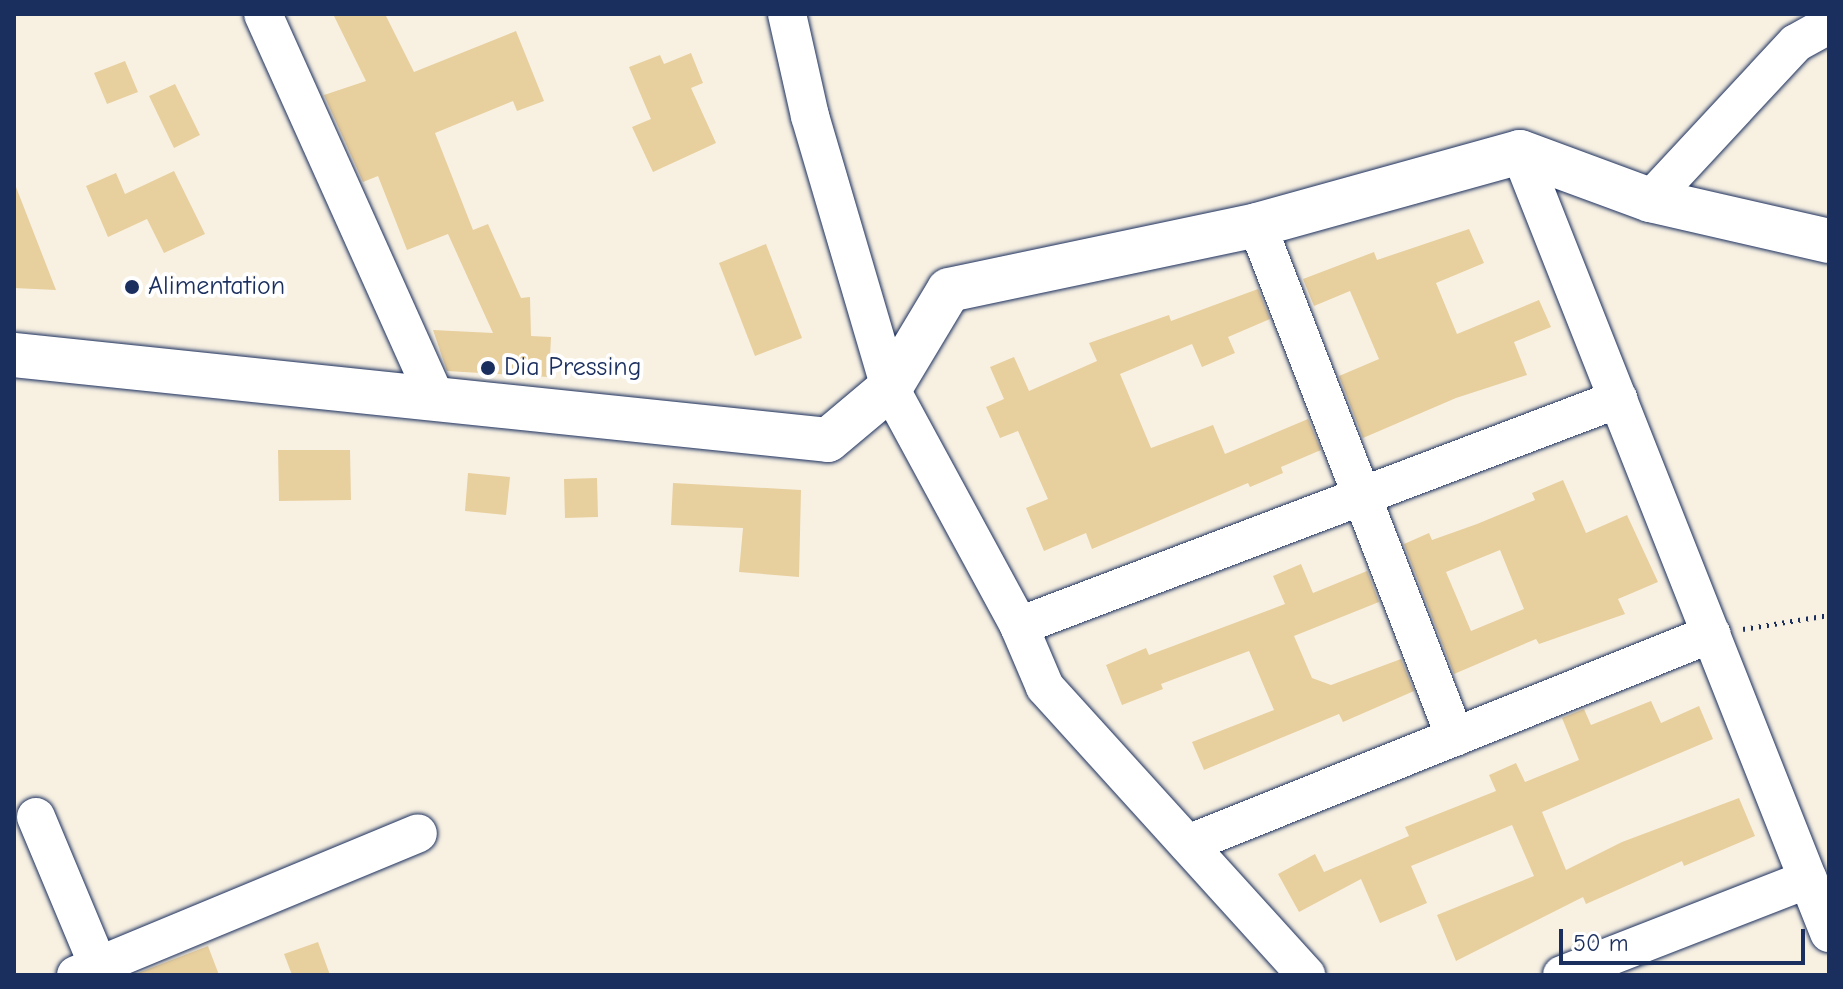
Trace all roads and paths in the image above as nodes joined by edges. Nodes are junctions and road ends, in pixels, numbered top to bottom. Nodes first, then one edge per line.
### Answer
1 (263, 14) edge
2 (787, 14) edge
3 (1829, 25) edge
4 (1520, 152) junction
5 (1650, 200) junction
6 (1257, 225) junction
7 (1829, 241) edge
8 (14, 355) edge
9 (890, 388) junction
10 (435, 397) junction
11 (1618, 399) junction
12 (1362, 496) junction
13 (1829, 615) edge
14 (1019, 626) junction
15 (1711, 634) junction
16 (1455, 737) junction
17 (36, 817) dead end
18 (418, 833) dead end
19 (1188, 844) junction
20 (1808, 879) junction
21 (1829, 933) edge
22 (92, 972) edge
23 (1306, 975) edge
24 (1562, 975) edge

1 - 10 street
2 - 9 street
3 - 5 street
4 - 5 street
4 - 6 street
4 - 11 street
5 - 7 street
6 - 9 street
6 - 12 street
8 - 10 street
9 - 10 street
9 - 14 street
11 - 12 street
11 - 15 street
12 - 14 street
12 - 16 street
13 - 15 path
14 - 19 street
15 - 16 street
15 - 20 street
16 - 19 street
17 - 22 street
18 - 22 street
19 - 23 street
20 - 21 street
20 - 24 street

